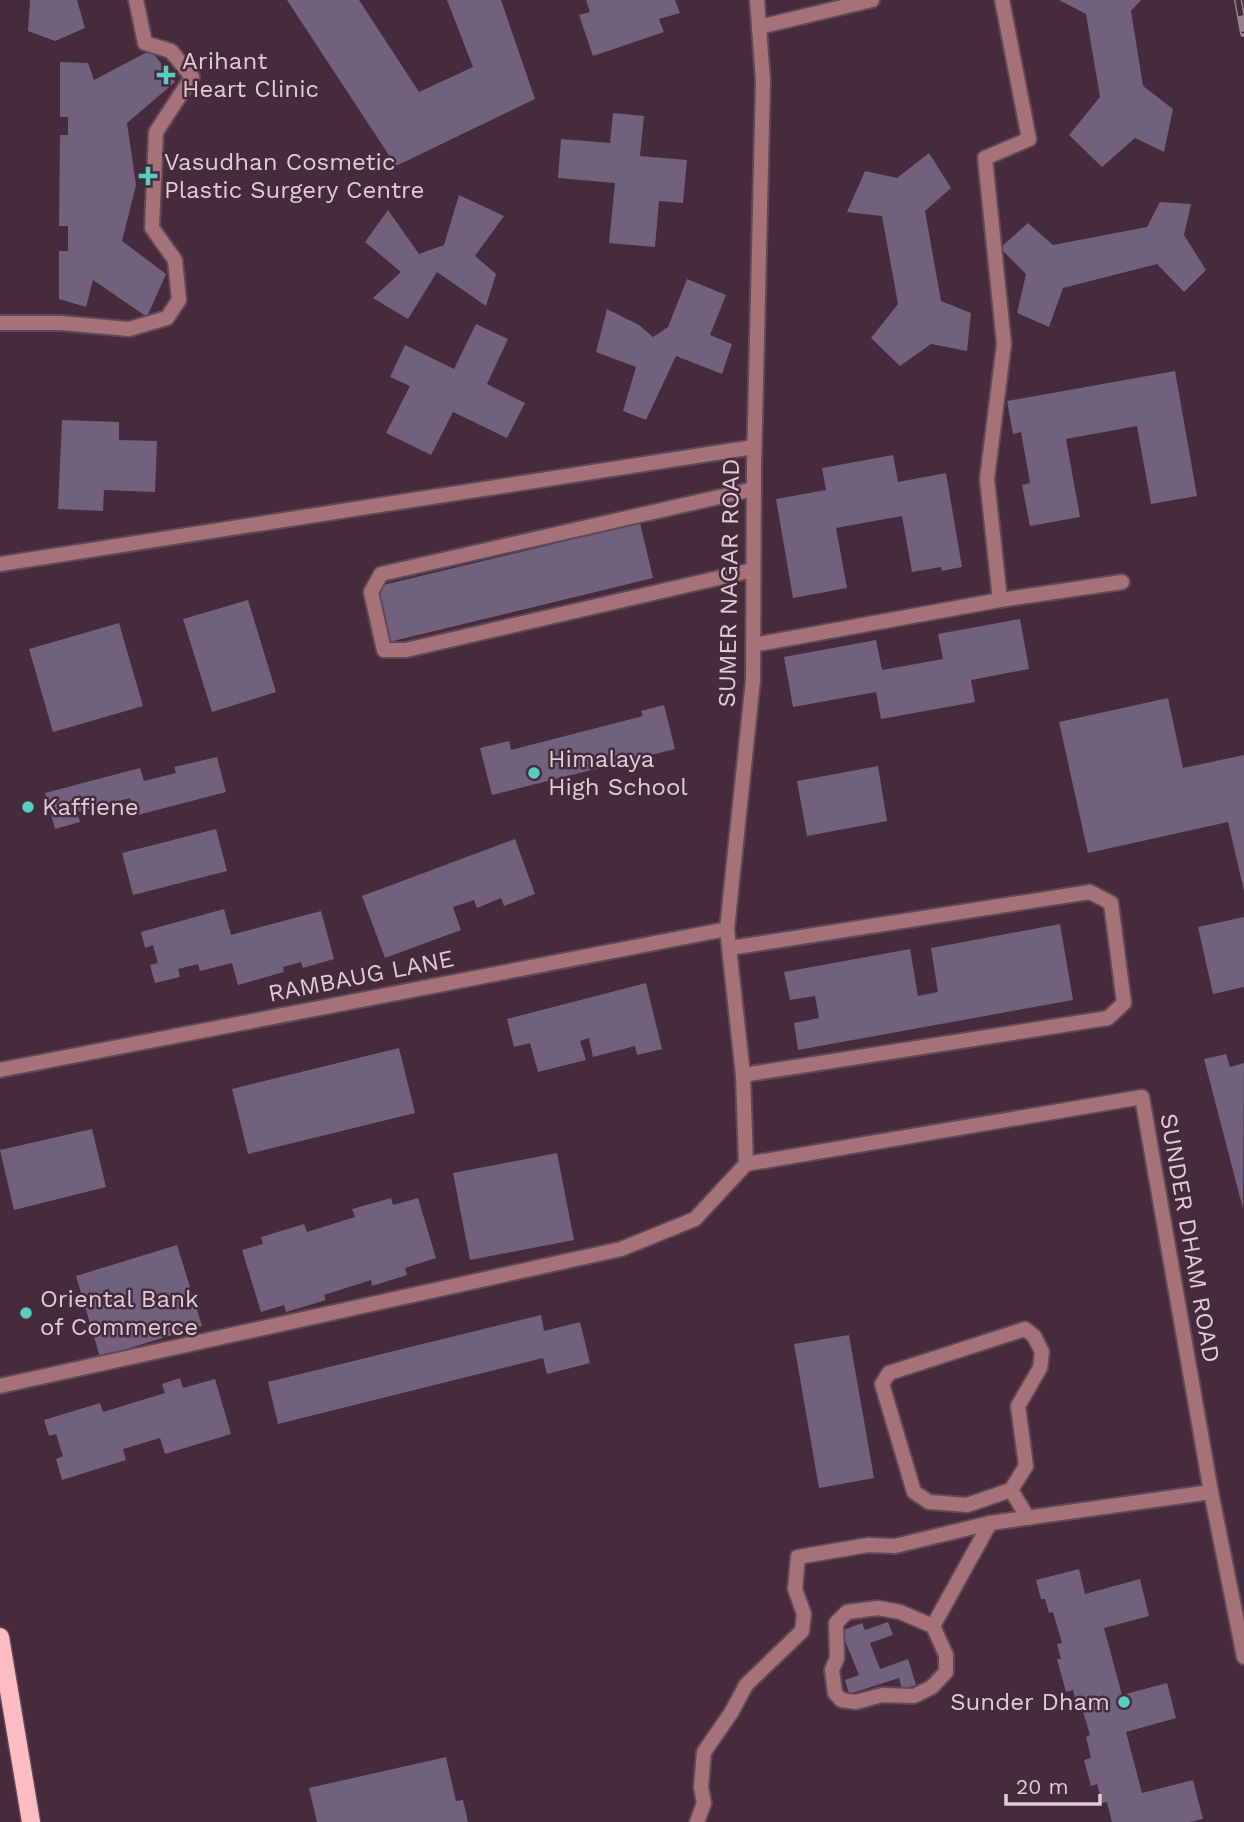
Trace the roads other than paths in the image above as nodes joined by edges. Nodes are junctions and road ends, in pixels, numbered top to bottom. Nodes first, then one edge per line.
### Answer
1 (135, 0) edge
2 (757, 0) edge
3 (872, 0) edge
4 (1002, 0) edge
5 (759, 27) junction
6 (0, 323) edge
7 (754, 447) junction
8 (754, 489) junction
9 (0, 564) edge
10 (754, 570) junction
11 (1122, 582) dead end
12 (1000, 600) junction
13 (753, 645) junction
14 (727, 929) junction
15 (730, 948) junction
16 (1, 1069) edge
17 (743, 1075) junction
18 (746, 1164) junction
19 (0, 1386) edge
20 (1011, 1490) junction
21 (1211, 1492) junction
22 (1028, 1518) junction
23 (990, 1523) junction
24 (933, 1626) junction
25 (0, 1637) edge
26 (1244, 1657) edge
27 (31, 1822) edge
28 (697, 1822) edge

1 - 6 street
2 - 5 street, SUMER NAGAR ROAD
3 - 5 street
4 - 12 street
5 - 7 street, SUMER NAGAR ROAD
7 - 8 street, SUMER NAGAR ROAD
7 - 9 street
8 - 10 street, SUMER NAGAR ROAD
8 - 10 street
10 - 13 street, SUMER NAGAR ROAD
11 - 12 street
12 - 13 street
13 - 14 street, SUMER NAGAR ROAD
14 - 15 street, SUMER NAGAR ROAD
14 - 16 street, RAMBAUG LANE
15 - 17 street, SUMER NAGAR ROAD
15 - 17 street
17 - 18 street, SUMER NAGAR ROAD
18 - 19 street
18 - 21 street, SUNDER DHAM ROAD
20 - 20 street
20 - 22 street
21 - 22 street
21 - 26 street, SUNDER DHAM ROAD
22 - 23 street
23 - 24 street
23 - 28 street
24 - 24 street
25 - 27 main road

